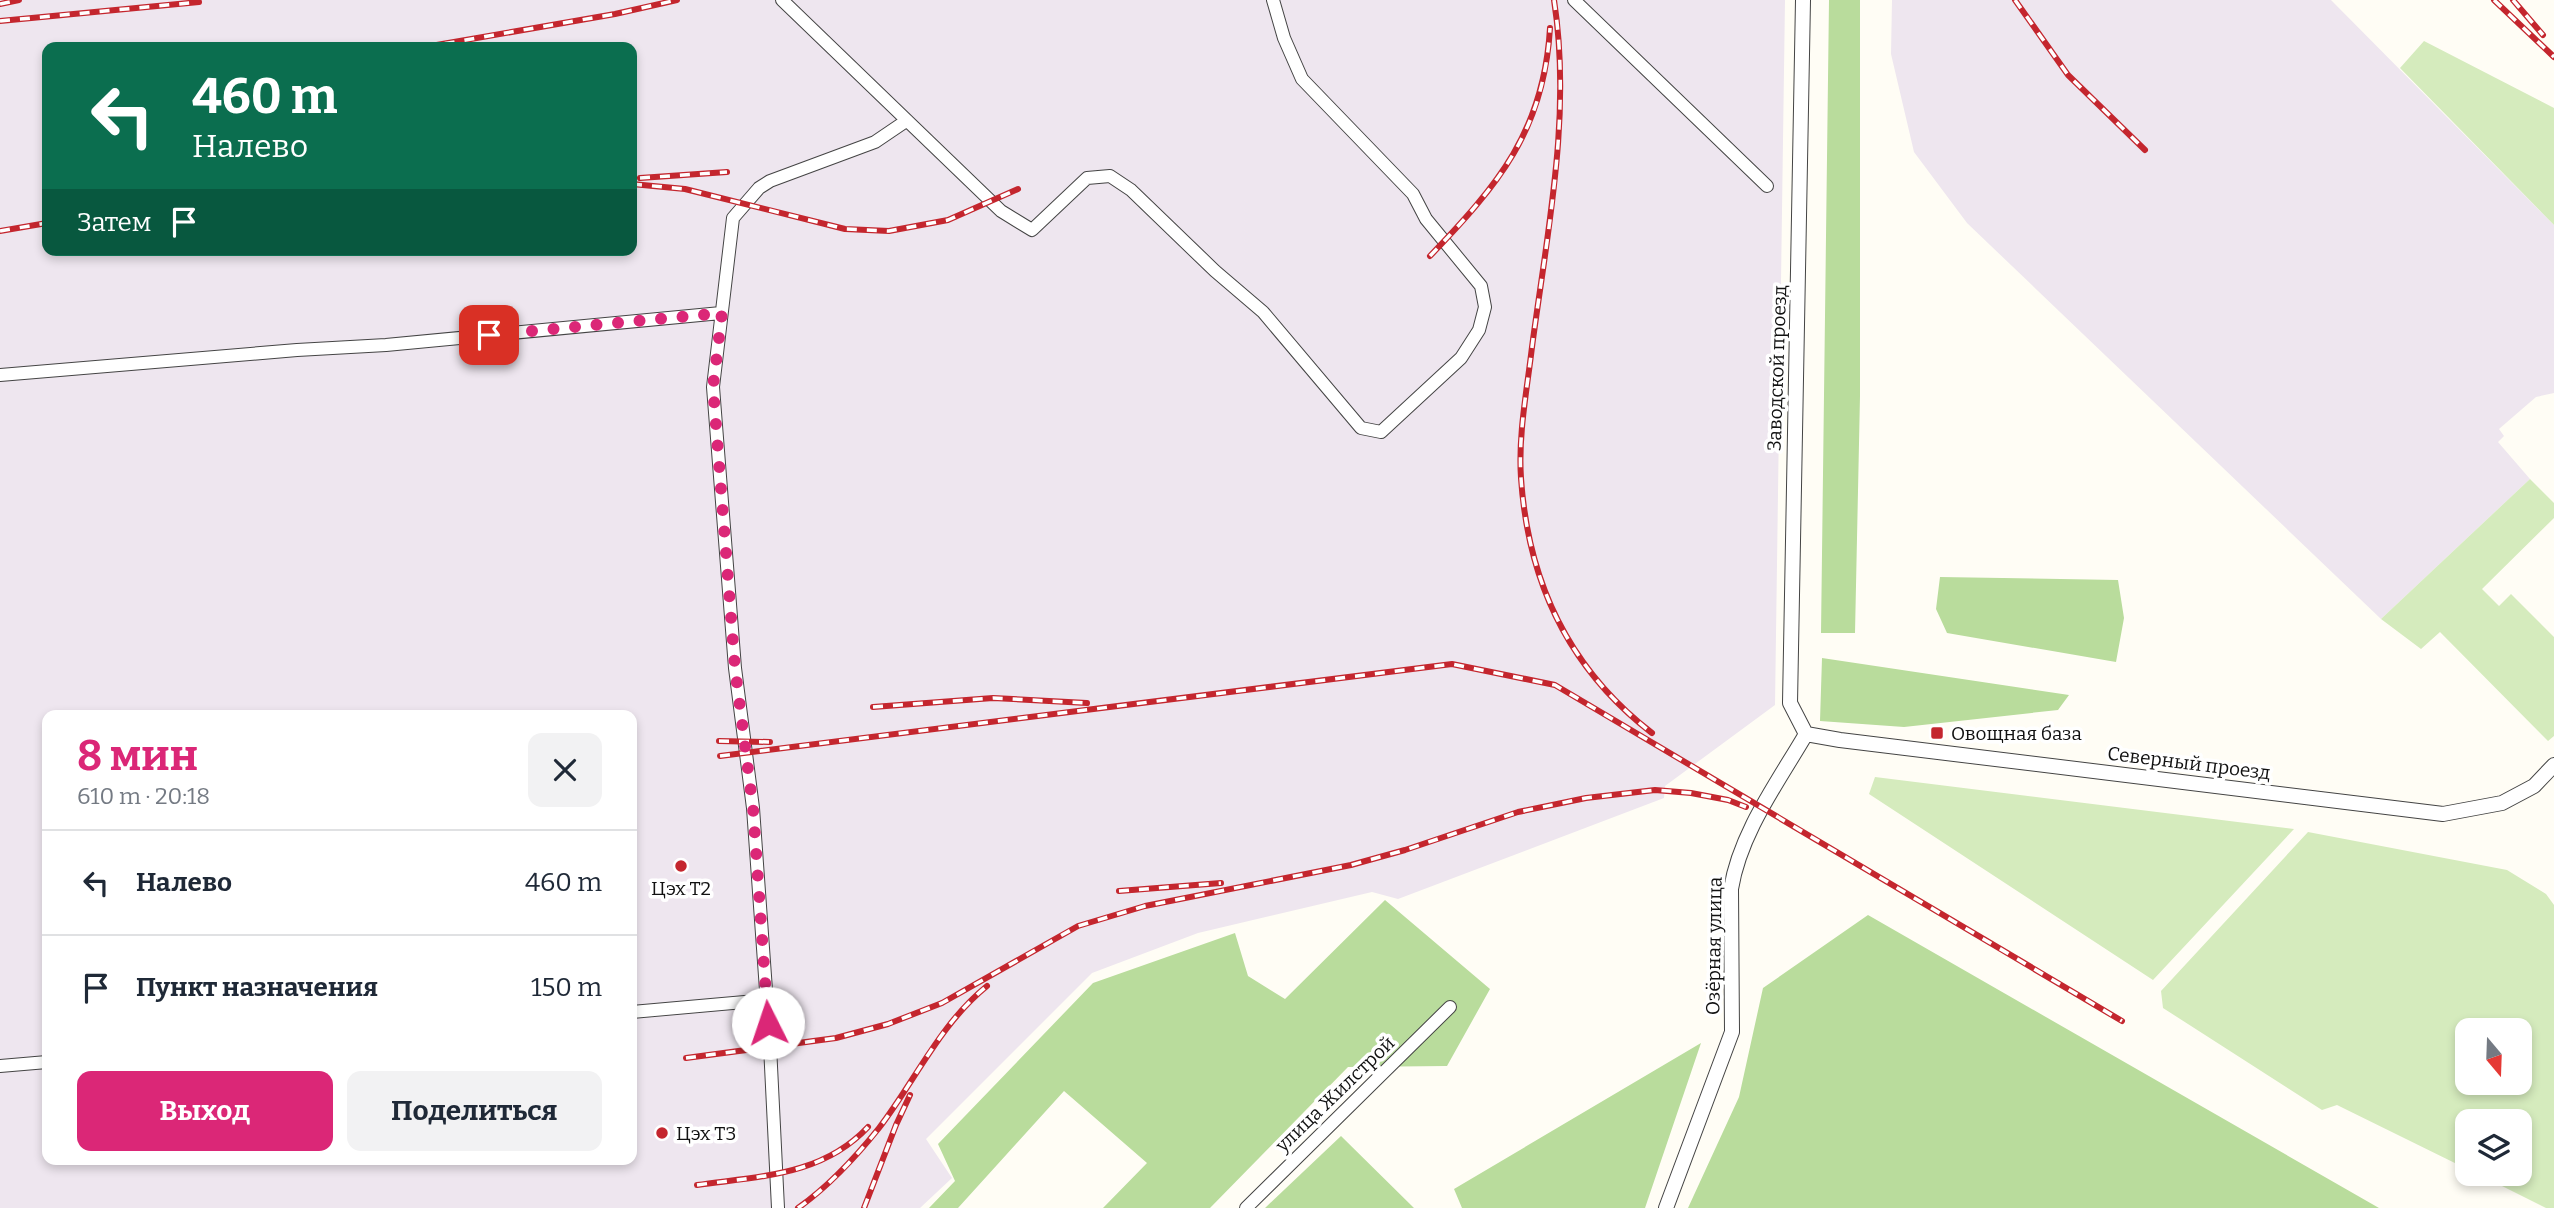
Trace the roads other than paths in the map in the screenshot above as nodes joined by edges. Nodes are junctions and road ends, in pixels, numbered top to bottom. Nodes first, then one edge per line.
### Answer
1 (782, 0) edge
2 (1273, 0) edge
3 (1574, 0) edge
4 (1803, 0) edge
5 (906, 121) junction
6 (1767, 186) dead end
7 (722, 313) junction
8 (0, 375) edge
9 (1806, 734) junction
10 (2554, 765) edge
11 (766, 1000) junction
12 (1450, 1007) dead end
13 (637, 1012) edge
14 (42, 1062) edge
15 (0, 1066) edge
16 (778, 1208) edge
17 (1246, 1208) edge
18 (1666, 1208) edge

1 - 5 street
2 - 5 street
3 - 6 street
4 - 9 street, Заводской проезд
5 - 7 street
7 - 8 street
7 - 11 street
9 - 10 street, Северный проезд
9 - 18 street, Озёрная улица
11 - 13 street
11 - 16 street
12 - 17 street, улица Жилстрой
14 - 15 street

